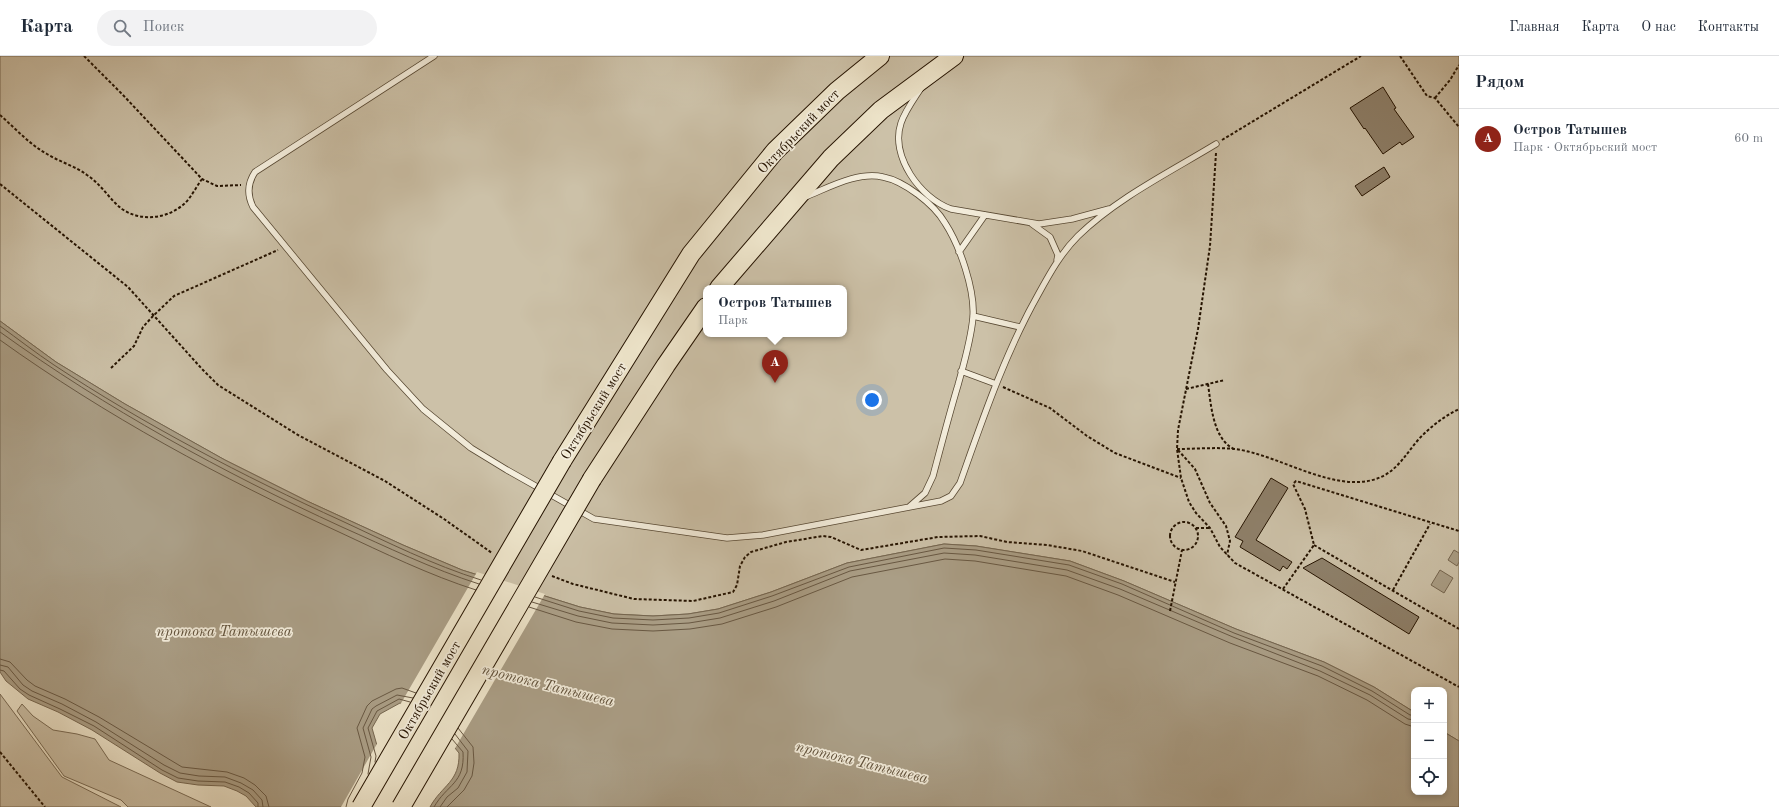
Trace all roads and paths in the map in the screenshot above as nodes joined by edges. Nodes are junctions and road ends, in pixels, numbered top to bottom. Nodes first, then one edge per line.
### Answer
1 (84, 56) edge
2 (434, 56) edge
3 (880, 56) edge
4 (954, 56) edge
5 (1361, 56) edge
6 (1400, 56) edge
7 (1459, 65) edge
8 (931, 72) junction
9 (1435, 98) junction
10 (0, 114) edge
11 (1459, 127) edge
12 (1216, 144) junction
13 (202, 179) junction
14 (0, 184) edge
15 (249, 184) junction
16 (790, 204) junction
17 (1112, 208) junction
18 (985, 215) junction
19 (1032, 223) junction
20 (284, 247) junction
21 (959, 252) junction
22 (1055, 264) junction
23 (722, 285) edge
24 (703, 311) edge
25 (153, 316) junction
26 (973, 316) junction
27 (1020, 327) junction
28 (111, 368) dead end
29 (961, 371) junction
30 (1225, 380) dead end
31 (996, 384) junction
32 (1208, 384) junction
33 (1186, 389) junction
34 (1459, 409) edge
35 (1177, 449) junction
36 (1236, 449) junction
37 (1181, 478) junction
38 (907, 508) junction
39 (1430, 524) junction
40 (1196, 528) junction
41 (1210, 528) junction
42 (1459, 531) edge
43 (1314, 545) junction
44 (1182, 550) junction
45 (1227, 556) junction
46 (1283, 589) junction
47 (1393, 590) junction
48 (1170, 611) dead end
49 (1459, 629) edge
50 (1459, 686) edge
51 (0, 752) edge
52 (45, 807) edge
53 (361, 807) edge
54 (401, 807) edge

1 - 13 path
2 - 15 lane
3 - 53 main road, Октябрьский мост, bridge
4 - 8 main road
5 - 12 path
6 - 9 path
7 - 9 path
8 - 16 main road
8 - 18 lane
9 - 11 path
10 - 13 path
12 - 17 lane
12 - 33 path
13 - 15 path
14 - 25 path
15 - 20 lane
16 - 21 lane
16 - 23 main road
17 - 19 lane
17 - 22 lane
18 - 19 lane
18 - 21 lane
19 - 22 lane
20 - 25 path
20 - 38 lane
21 - 26 lane
22 - 27 lane
24 - 54 main road, bridge
25 - 28 path
26 - 27 lane
26 - 29 lane
27 - 31 lane
29 - 31 lane
29 - 38 lane
30 - 32 path
31 - 37 path
31 - 38 lane
32 - 33 path
32 - 36 path
33 - 35 path
34 - 36 path
35 - 36 path
35 - 37 path
35 - 45 path
37 - 41 path
39 - 42 path
39 - 43 path
39 - 47 path
40 - 41 path
40 - 44 path
40 - 44 path
41 - 45 path
43 - 46 path
43 - 47 path
44 - 48 path
45 - 46 path
46 - 50 path
47 - 49 path
51 - 52 path

